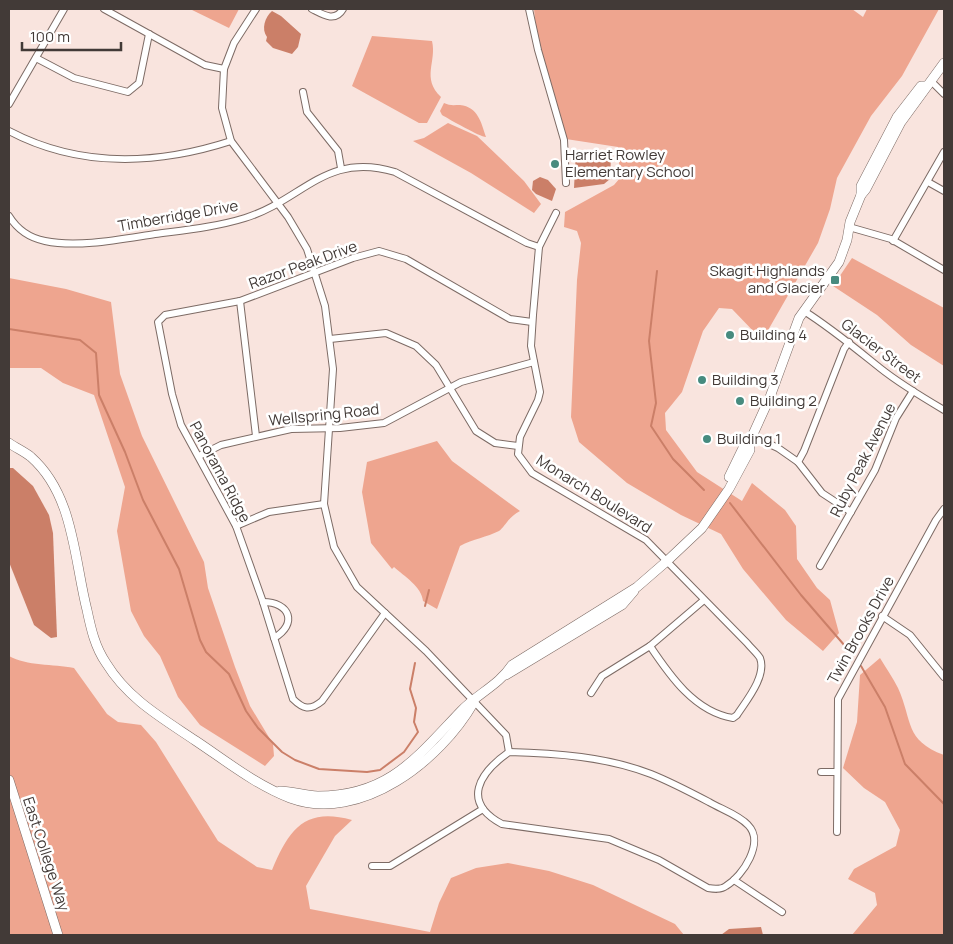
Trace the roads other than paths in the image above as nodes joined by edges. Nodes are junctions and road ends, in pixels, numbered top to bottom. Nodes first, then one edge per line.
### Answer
1 (64, 9) edge
2 (104, 9) edge
3 (256, 9) edge
4 (312, 9) edge
5 (343, 9) edge
6 (529, 9) edge
7 (149, 34) junction
8 (36, 58) junction
9 (944, 63) edge
10 (224, 68) junction
11 (929, 83) junction
12 (303, 92) dead end
13 (944, 94) edge
14 (9, 104) edge
15 (9, 131) edge
16 (231, 141) junction
17 (944, 152) edge
18 (341, 168) junction
19 (928, 182) junction
20 (566, 183) dead end
21 (944, 191) edge
22 (277, 203) junction
23 (556, 213) dead end
24 (9, 216) edge
25 (848, 230) junction
26 (894, 241) junction
27 (539, 247) junction
28 (944, 270) edge
29 (316, 273) junction
30 (240, 301) junction
31 (801, 315) junction
32 (158, 322) joint
33 (532, 322) junction
34 (330, 339) junction
35 (849, 342) junction
36 (534, 362) junction
37 (449, 388) junction
38 (913, 391) junction
39 (944, 410) edge
40 (329, 428) junction
41 (256, 436) junction
42 (751, 439) junction
43 (9, 443) edge
44 (518, 446) junction
45 (199, 456) junction
46 (798, 462) junction
47 (324, 504) junction
48 (944, 509) edge
49 (851, 512) junction
50 (236, 526) junction
51 (667, 561) junction
52 (820, 566) dead end
53 (704, 600) junction
54 (263, 602) junction
55 (385, 613) junction
56 (882, 616) junction
57 (274, 638) junction
58 (650, 646) junction
59 (944, 677) edge
60 (590, 693) dead end
61 (474, 702) junction
62 (509, 752) junction
63 (821, 772) dead end
64 (836, 772) junction
65 (9, 780) edge
66 (483, 809) junction
67 (837, 832) dead end
68 (372, 866) dead end
69 (734, 880) junction
70 (782, 912) dead end
71 (58, 935) edge

1 - 8 street
2 - 7 street
3 - 10 street
4 - 5 street
6 - 20 street
7 - 8 street
7 - 10 street
8 - 14 street
9 - 11 street
10 - 16 street
11 - 13 street
11 - 25 street
12 - 18 street
15 - 16 street
16 - 22 street
17 - 19 street
18 - 22 street, Timberridge Drive
18 - 27 street, Timberridge Drive
19 - 21 street
19 - 26 street
22 - 24 street, Timberridge Drive
22 - 29 street
23 - 27 street
25 - 26 street
25 - 31 street
26 - 28 street
27 - 33 street
29 - 30 street, Razor Peak Drive
29 - 33 street, Razor Peak Drive
29 - 34 street
30 - 32 street, Razor Peak Drive
30 - 41 street
31 - 35 street, Glacier Street
31 - 42 street
32 - 45 street, Panorama Ridge
33 - 36 street
34 - 37 street
34 - 40 street
35 - 38 street, Glacier Street
35 - 46 street
36 - 37 street, Wellspring Road
36 - 44 street
37 - 40 street, Wellspring Road
37 - 44 street
38 - 39 street, Glacier Street
38 - 49 street, Ruby Peak Avenue
40 - 41 street, Wellspring Road
40 - 47 street
41 - 45 street, Wellspring Road
42 - 46 street
42 - 51 street
43 - 61 street
44 - 51 street, Monarch Boulevard
45 - 50 street, Panorama Ridge
46 - 49 street
47 - 50 street
47 - 55 street
48 - 56 street, Twin Brooks Drive
49 - 52 street, Ruby Peak Avenue
50 - 54 street, Panorama Ridge
51 - 53 street, Monarch Boulevard
51 - 61 street
53 - 58 street
53 - 58 street, Monarch Boulevard
54 - 57 street, Panorama Ridge
54 - 57 street
55 - 57 street, Panorama Ridge
55 - 61 street
56 - 59 street
56 - 64 street, Twin Brooks Drive
58 - 60 street
61 - 62 street
62 - 66 street
62 - 69 street
63 - 64 street
64 - 67 street, Twin Brooks Drive
65 - 71 street, East College Way
66 - 68 street
66 - 69 street
69 - 70 street

